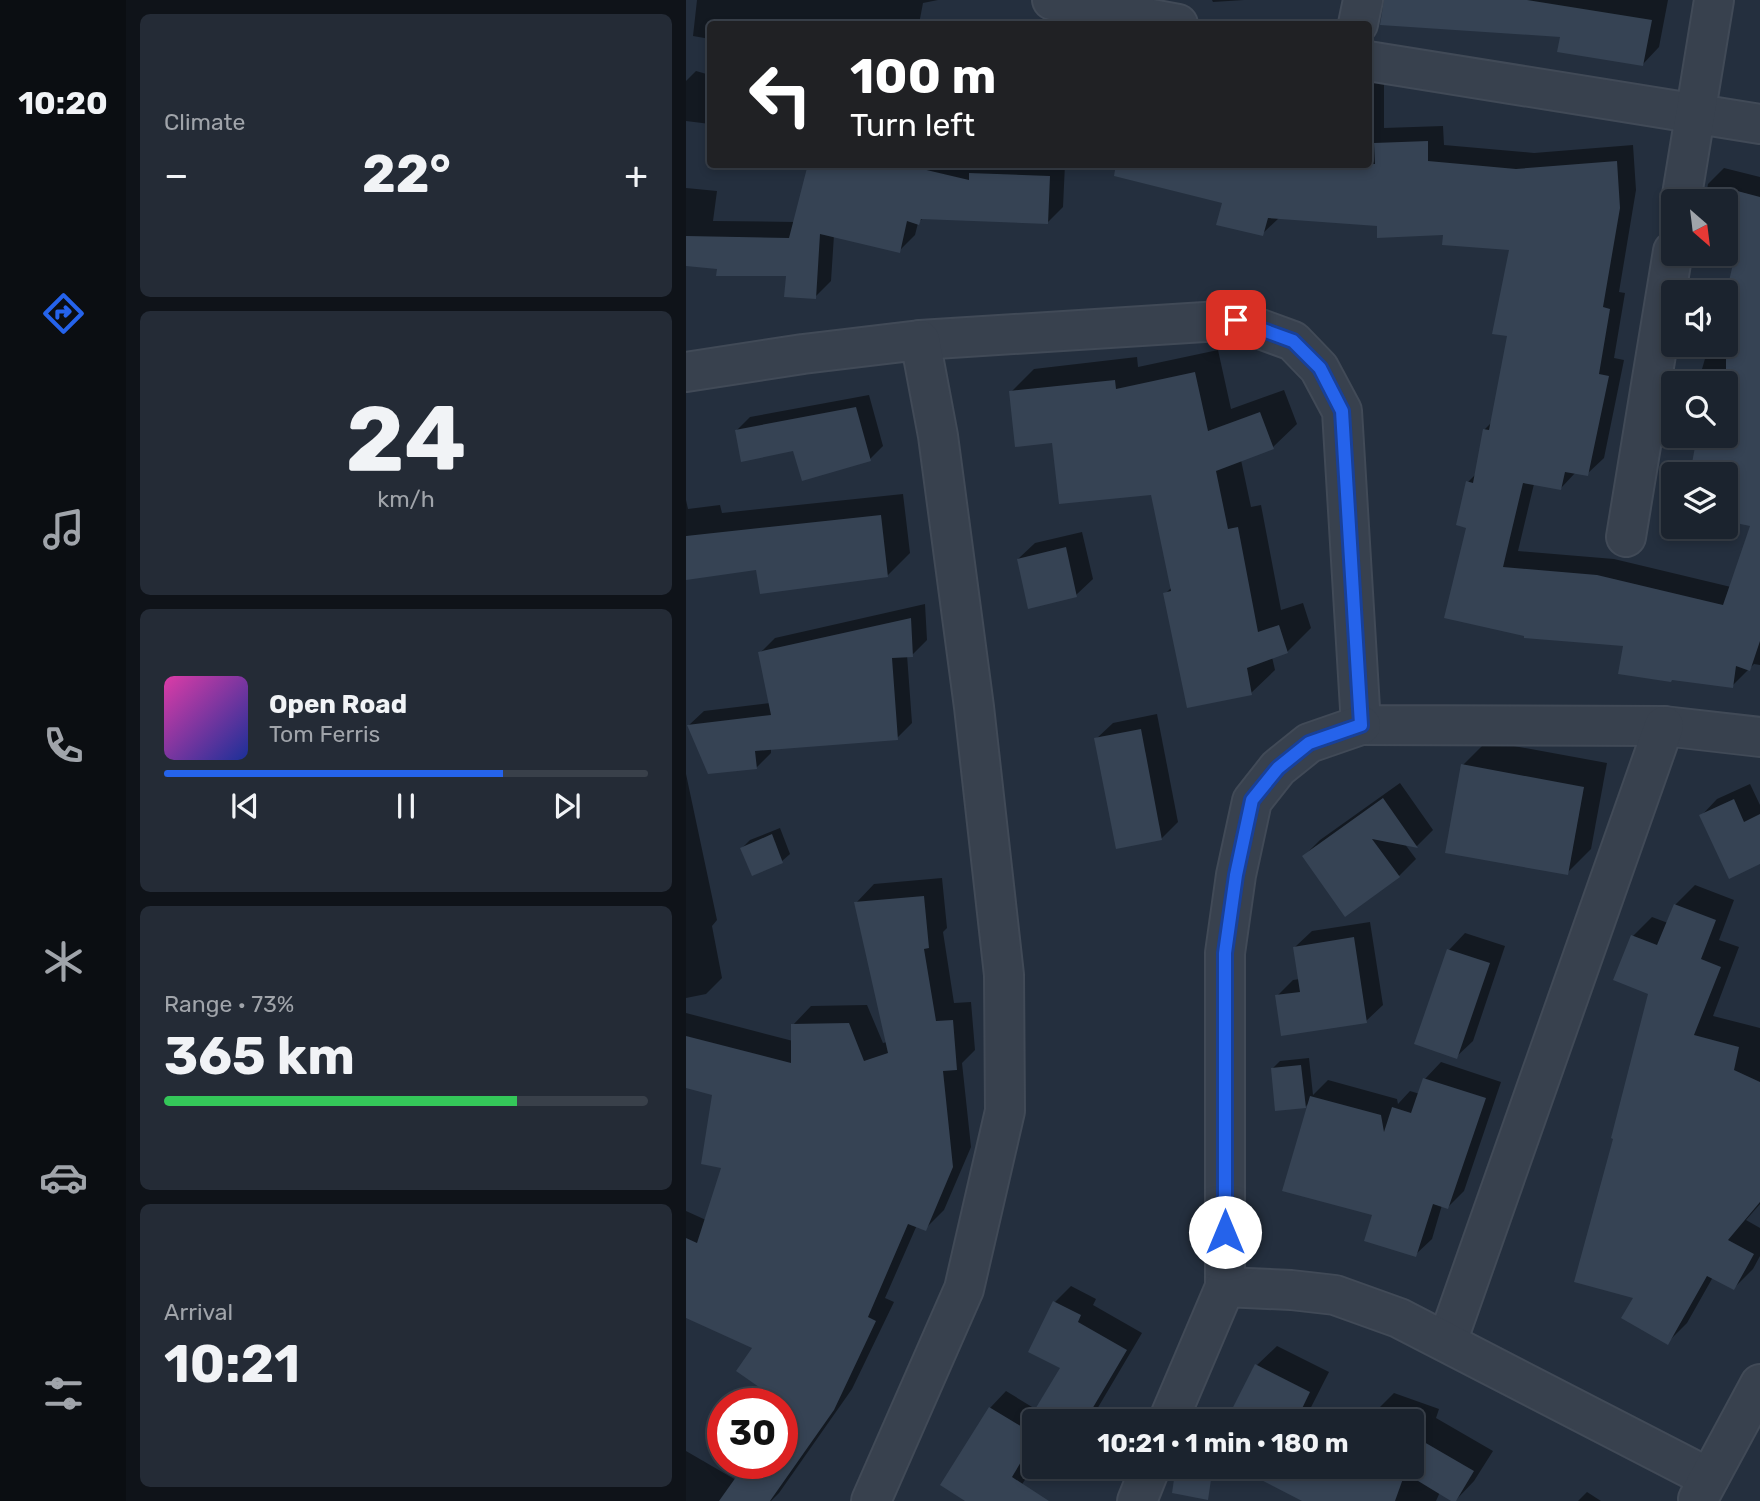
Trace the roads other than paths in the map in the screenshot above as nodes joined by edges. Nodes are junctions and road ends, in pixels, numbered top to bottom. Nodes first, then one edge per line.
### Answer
1 (1052, 0) edge
2 (1363, 0) edge
3 (1714, 0) edge
4 (1162, 21) edge
5 (1360, 21) edge
6 (1372, 62) edge
7 (1696, 112) junction
8 (1760, 124) edge
9 (1683, 189) edge
10 (1671, 266) edge
11 (920, 340) junction
12 (686, 372) edge
13 (1626, 537) dead end
14 (1361, 725) junction
15 (1664, 726) junction
16 (1760, 737) edge
17 (1224, 1287) junction
18 (1447, 1342) junction
19 (1760, 1384) edge
20 (1173, 1409) edge
21 (1146, 1479) edge
22 (1703, 1490) edge
23 (871, 1501) edge
24 (1137, 1501) edge

1 - 4 street
2 - 5 street
3 - 7 street
6 - 7 street
7 - 8 street
7 - 9 street
10 - 13 street
11 - 12 street
11 - 14 street
11 - 23 street
14 - 15 street
14 - 17 street
15 - 16 street
15 - 18 street
17 - 18 street
17 - 20 street
18 - 22 street
19 - 22 street
21 - 24 street

